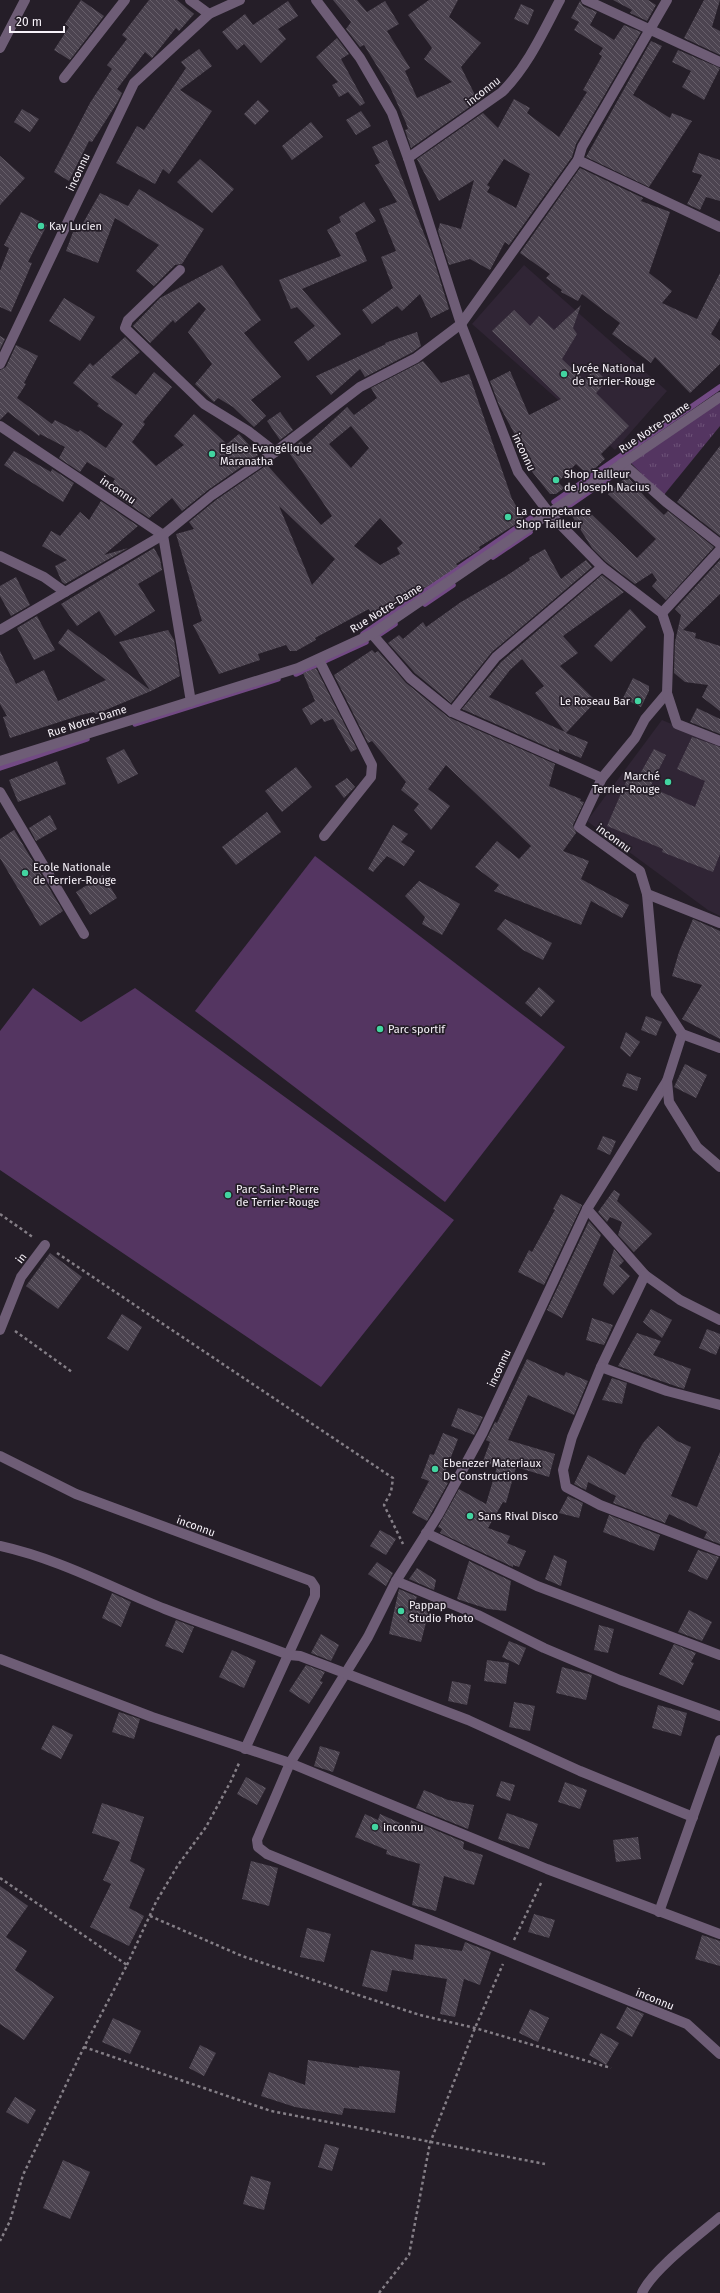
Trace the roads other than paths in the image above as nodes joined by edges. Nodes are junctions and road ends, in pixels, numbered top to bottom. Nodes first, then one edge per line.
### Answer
1 (25, 0) edge
2 (125, 0) edge
3 (190, 0) edge
4 (240, 0) edge
5 (316, 0) edge
6 (560, 0) edge
7 (586, 0) edge
8 (667, 0) edge
9 (209, 14) junction
10 (650, 28) junction
11 (0, 48) edge
12 (720, 62) edge
13 (64, 78) dead end
14 (408, 158) junction
15 (578, 160) junction
16 (720, 227) edge
17 (180, 270) dead end
18 (461, 324) junction
19 (0, 364) edge
20 (720, 397) edge
21 (0, 426) edge
22 (275, 452) junction
23 (622, 463) junction
24 (550, 514) junction
25 (163, 535) junction
26 (720, 544) edge
27 (720, 550) edge
28 (0, 556) edge
29 (602, 567) junction
30 (65, 592) junction
31 (662, 613) junction
32 (0, 630) edge
33 (372, 634) junction
34 (319, 660) junction
35 (667, 693) junction
36 (191, 702) junction
37 (452, 712) junction
38 (720, 741) edge
39 (0, 761) edge
40 (602, 778) junction
41 (0, 792) edge
42 (324, 836) dead end
43 (647, 894) junction
44 (720, 923) edge
45 (84, 934) dead end
46 (682, 1034) junction
47 (720, 1048) edge
48 (667, 1081) junction
49 (720, 1167) edge
50 (587, 1209) junction
51 (46, 1245) road end
52 (645, 1275) junction
53 (720, 1320) edge
54 (2, 1326) edge
55 (601, 1367) junction
56 (720, 1405) edge
57 (0, 1456) edge
58 (426, 1533) junction
59 (0, 1546) edge
60 (720, 1551) edge
61 (396, 1581) junction
62 (289, 1655) junction
63 (720, 1655) edge
64 (0, 1659) edge
65 (345, 1672) junction
66 (720, 1716) edge
67 (720, 1740) edge
68 (245, 1749) junction
69 (290, 1763) junction
70 (693, 1817) junction
71 (659, 1912) junction
72 (720, 1934) edge
73 (720, 2054) edge
74 (720, 2217) edge
75 (642, 2293) edge

1 - 11 street
2 - 13 street
3 - 9 street
4 - 9 street, inconnu
5 - 14 street, inconnu
6 - 14 street, inconnu
7 - 10 street
8 - 10 street
9 - 19 street, inconnu
10 - 12 street
10 - 15 street
14 - 18 street, inconnu
15 - 16 street
15 - 18 street
17 - 22 street
18 - 22 street
18 - 24 street, inconnu
20 - 23 street, Rue Notre-Dame
21 - 25 street, inconnu
22 - 25 street
23 - 24 street, Rue Notre-Dame
23 - 26 street
24 - 29 street, inconnu
24 - 33 street, Rue Notre-Dame
25 - 30 street
25 - 36 street
27 - 31 street
28 - 30 street
29 - 31 street, inconnu
29 - 37 street
30 - 32 street
31 - 35 street
33 - 34 street, Rue Notre-Dame
33 - 37 street
34 - 36 street, Rue Notre-Dame
34 - 42 street
35 - 38 street
35 - 40 street, inconnu
36 - 39 street, Rue Notre-Dame
37 - 40 street
40 - 43 street, inconnu
41 - 45 street
43 - 44 street
43 - 46 street, inconnu
46 - 47 street
46 - 48 street, inconnu
48 - 49 street, inconnu
48 - 50 street, inconnu
50 - 52 street
50 - 58 street, inconnu
51 - 54 street, in
52 - 53 street
52 - 55 street
55 - 56 street
55 - 60 street
57 - 62 street, inconnu
58 - 61 street, inconnu
58 - 63 street
59 - 62 street
61 - 65 street, inconnu
61 - 66 street
62 - 65 street
62 - 68 street, inconnu
64 - 68 street
65 - 69 street, inconnu
65 - 70 street
67 - 70 street
68 - 69 street
69 - 71 street
69 - 73 street, inconnu
70 - 71 street
71 - 72 street
74 - 75 street

